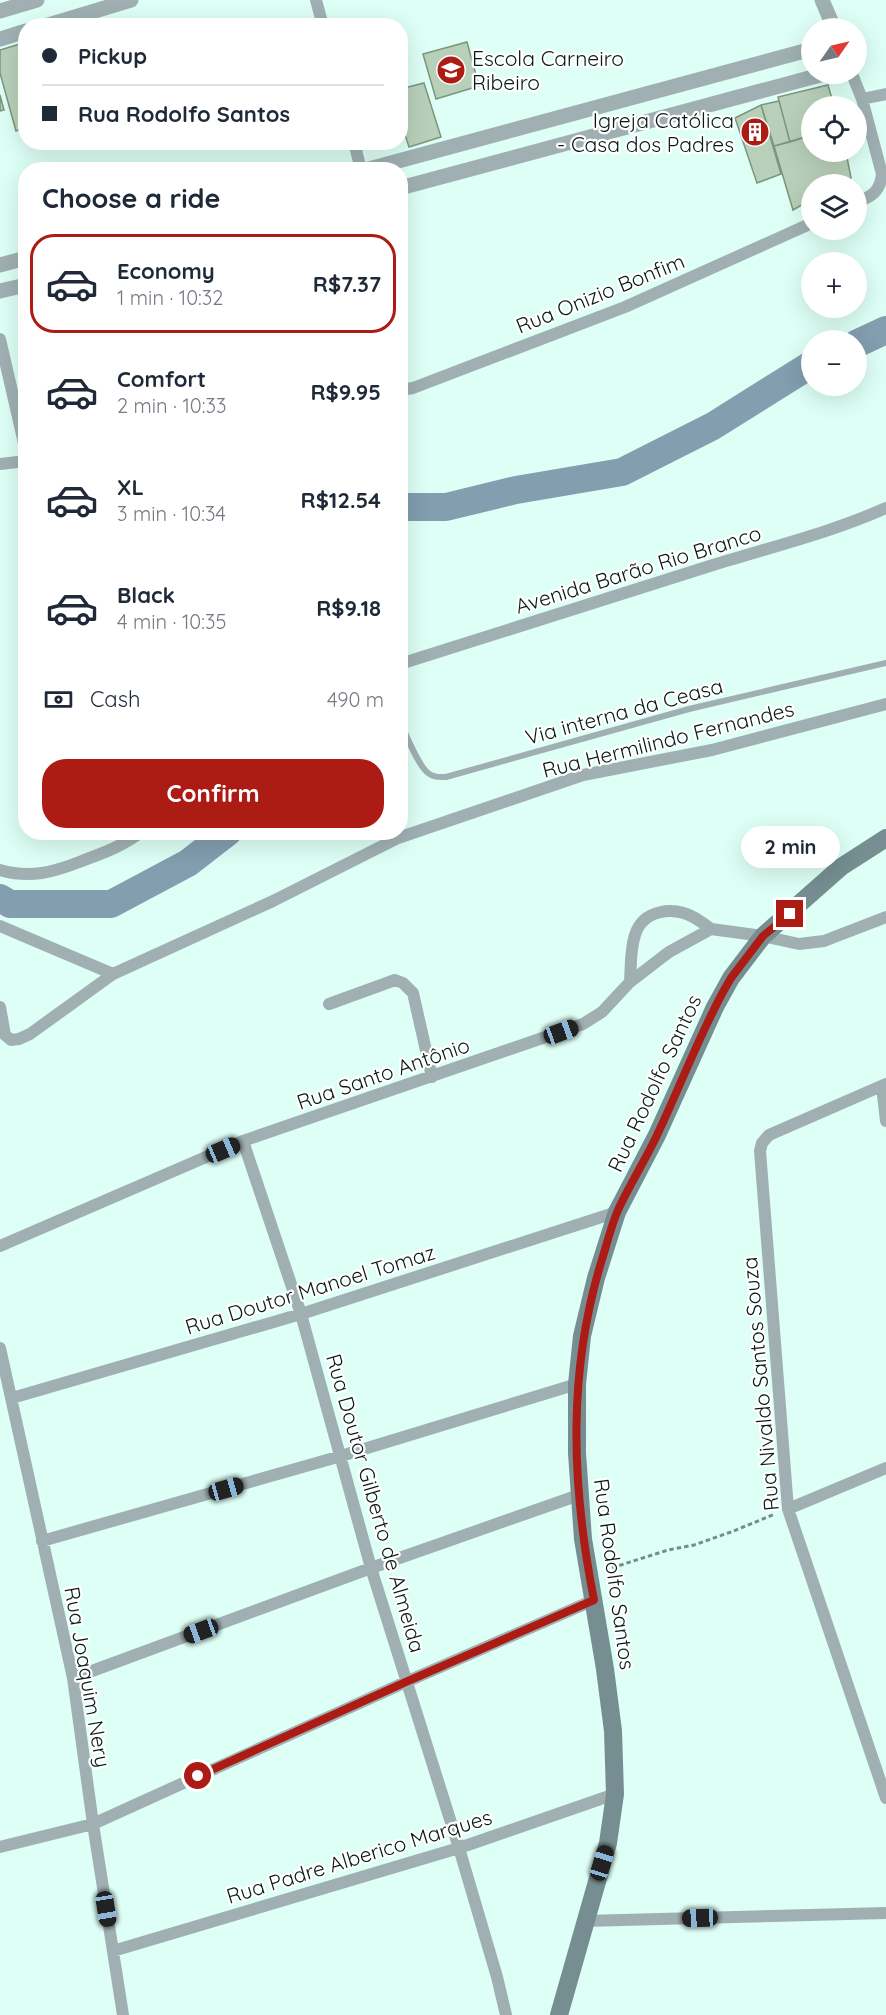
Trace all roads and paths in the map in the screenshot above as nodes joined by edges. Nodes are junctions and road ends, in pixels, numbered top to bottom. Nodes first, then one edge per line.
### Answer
1 (38, 0) edge
2 (131, 0) edge
3 (316, 0) edge
4 (822, 0) edge
5 (114, 2) edge
6 (0, 11) edge
7 (68, 18) edge
8 (321, 18) edge
9 (830, 18) edge
10 (18, 33) edge
11 (0, 39) edge
12 (801, 52) edge
13 (801, 80) edge
14 (886, 94) edge
15 (867, 98) edge
16 (867, 118) edge
17 (393, 162) edge
18 (408, 186) edge
19 (867, 198) edge
20 (801, 229) edge
21 (18, 260) edge
22 (0, 265) edge
23 (18, 287) edge
24 (0, 291) edge
25 (0, 339) edge
26 (408, 389) edge
27 (18, 417) edge
28 (18, 462) edge
29 (0, 464) edge
30 (886, 508) edge
31 (408, 661) edge
32 (886, 663) edge
33 (886, 704) edge
34 (408, 737) edge
35 (408, 835) edge
36 (886, 838) edge
37 (128, 840) edge
38 (394, 840) edge
39 (0, 870) edge
40 (886, 917) edge
41 (0, 926) edge
42 (711, 929) junction
43 (763, 936) junction
44 (113, 974) junction
45 (630, 982) junction
46 (329, 1004) dead end
47 (0, 1007) edge
48 (432, 1077) junction
49 (884, 1085) edge
50 (886, 1121) edge
51 (243, 1141) junction
52 (617, 1212) junction
53 (0, 1246) edge
54 (301, 1314) junction
55 (0, 1348) edge
56 (577, 1384) junction
57 (12, 1398) junction
58 (341, 1456) junction
59 (886, 1468) edge
60 (579, 1495) junction
61 (788, 1509) junction
62 (42, 1542) junction
63 (371, 1568) junction
64 (589, 1576) junction
65 (594, 1600) junction
66 (73, 1678) junction
67 (408, 1681) junction
68 (615, 1794) junction
69 (886, 1798) edge
70 (93, 1824) junction
71 (0, 1847) edge
72 (459, 1848) junction
73 (886, 1913) edge
74 (584, 1921) junction
75 (113, 1951) junction
76 (123, 2015) edge
77 (506, 2015) edge
78 (559, 2015) edge

1 - 6 street
2 - 5 street
3 - 8 street
4 - 9 street
5 - 7 street
10 - 11 street
12 - 17 street
13 - 18 street
14 - 15 street
16 - 19 street
20 - 26 street, Rua Onizio Bonfim
21 - 22 street
23 - 24 street
25 - 27 street
28 - 29 street
30 - 31 street, Avenida Barão Rio Branco
32 - 34 lane, Via interna da Ceasa
33 - 35 street, Rua Hermilindo Fernandes
36 - 43 main road, Rua Rodolfo Santos
37 - 39 street
38 - 44 street, Rua Hermilindo Fernandes
40 - 43 street
41 - 44 street
42 - 43 street
42 - 45 street, Rua Santo Antônio
42 - 45 street
43 - 52 main road, Rua Rodolfo Santos
44 - 47 street, Rua Hermilindo Fernandes
45 - 48 street, Rua Santo Antônio
46 - 48 street
48 - 51 street, Rua Santo Antônio
49 - 50 street
49 - 61 street, Rua Nivaldo Santos Souza
51 - 53 street, Rua Santo Antônio
51 - 54 street, Rua Doutor Gilberto de Almeida
52 - 54 street, Rua Doutor Manoel Tomaz
52 - 56 main road, Rua Rodolfo Santos
54 - 57 street, Rua Doutor Manoel Tomaz
54 - 58 street, Rua Doutor Gilberto de Almeida
55 - 57 street, Rua Joaquim Nery
56 - 58 street
56 - 60 main road, Rua Rodolfo Santos
57 - 62 street, Rua Joaquim Nery
58 - 62 street
58 - 63 street, Rua Doutor Gilberto de Almeida
59 - 61 street
60 - 63 street
60 - 64 main road, Rua Rodolfo Santos
61 - 64 path
61 - 69 street, Rua Nivaldo Santos Souza
62 - 66 street, Rua Joaquim Nery
63 - 66 street
63 - 67 street, Rua Doutor Gilberto de Almeida
64 - 65 main road, Rua Rodolfo Santos
65 - 67 street
65 - 68 main road, Rua Rodolfo Santos
66 - 70 street, Rua Joaquim Nery
67 - 70 street
67 - 72 street, Rua Doutor Gilberto de Almeida
68 - 72 street, Rua Padre Alberico Marques
68 - 74 main road, Rua Rodolfo Santos
70 - 71 street
70 - 75 street, Rua Joaquim Nery
72 - 75 street, Rua Padre Alberico Marques
72 - 77 street, Rua Doutor Gilberto de Almeida
73 - 74 street
74 - 78 main road, Rua Rodolfo Santos
75 - 76 street, Rua Joaquim Nery

